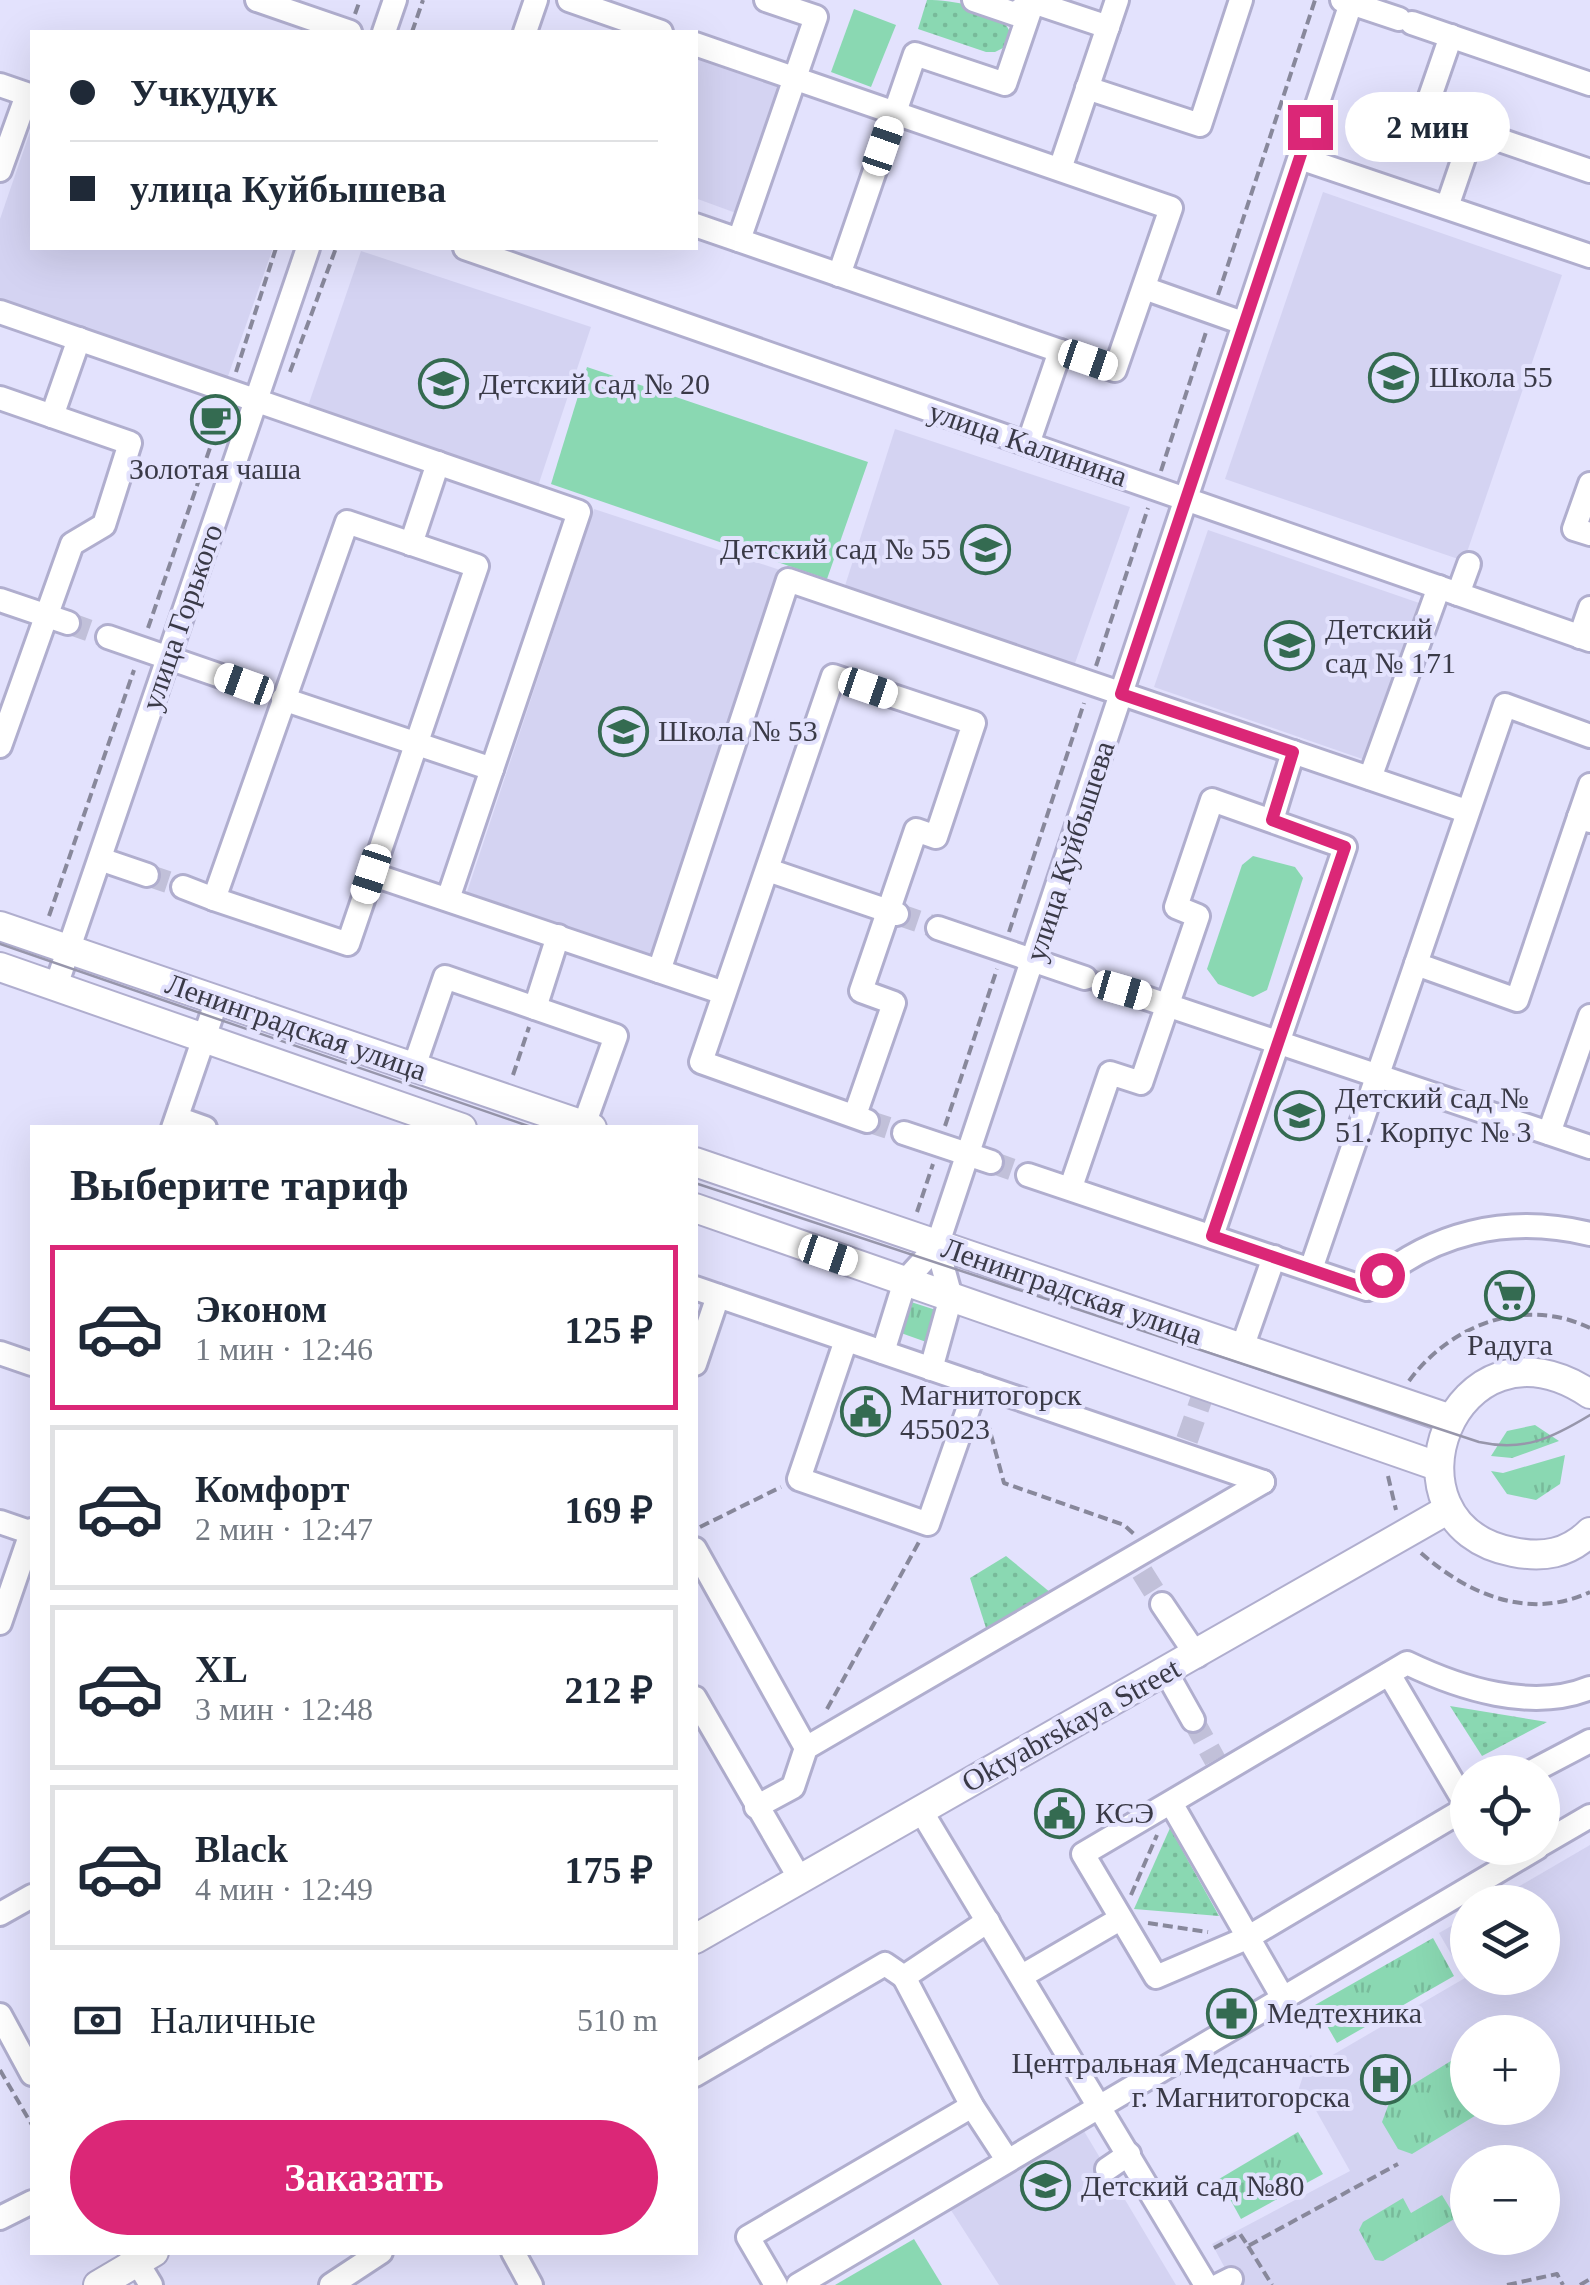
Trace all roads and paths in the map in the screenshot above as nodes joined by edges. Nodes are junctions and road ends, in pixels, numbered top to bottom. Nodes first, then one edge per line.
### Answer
1 (257, 0) edge
2 (394, 0) edge
3 (423, 0) edge
4 (536, 0) edge
5 (570, 0) edge
6 (766, 0) edge
7 (974, 0) edge
8 (1117, 0) edge
9 (1241, 0) edge
10 (1315, 0) edge
11 (1033, 1) edge
12 (1348, 1) edge
13 (629, 10) edge
14 (1108, 27) junction
15 (344, 30) edge
16 (385, 30) edge
17 (413, 30) edge
18 (526, 30) edge
19 (658, 30) edge
20 (1451, 36) junction
21 (698, 45) edge
22 (796, 80) junction
23 (1590, 84) edge
24 (0, 85) edge
25 (1087, 88) junction
26 (30, 96) edge
27 (894, 113) junction
28 (1473, 131) junction
29 (1300, 158) junction
30 (1060, 169) junction
31 (0, 170) edge
32 (1590, 171) edge
33 (1447, 207) junction
34 (698, 225) edge
35 (740, 240) junction
36 (275, 250) edge
37 (307, 250) edge
38 (476, 250) edge
39 (1590, 256) edge
40 (839, 275) junction
41 (1144, 288) junction
42 (0, 312) edge
43 (1213, 312) junction
44 (1243, 323) junction
45 (79, 339) junction
46 (1060, 351) junction
47 (230, 391) junction
48 (0, 398) edge
49 (254, 400) junction
50 (52, 416) junction
51 (1028, 444) junction
52 (438, 464) junction
53 (1160, 473) dead end
54 (1590, 484) edge
55 (1185, 500) junction
56 (1151, 501) dead end
57 (1590, 534) edge
58 (411, 544) junction
59 (1468, 564) dead end
60 (1449, 591) junction
61 (0, 600) edge
62 (1590, 608) edge
63 (57, 619) junction
64 (108, 637) tunnel mouth
65 (1585, 638) edge
66 (142, 648) junction
67 (168, 658) junction
68 (1091, 683) junction
69 (244, 684) tunnel mouth
70 (1121, 694) junction
71 (285, 699) junction
72 (1590, 736) edge
73 (416, 744) junction
74 (0, 746) edge
75 (1293, 752) junction
76 (492, 769) junction
77 (1370, 778) junction
78 (1590, 785) edge
79 (1466, 811) junction
80 (1584, 819) edge
81 (1272, 820) junction
82 (100, 859) junction
83 (768, 870) junction
84 (371, 874) junction
85 (146, 875) tunnel mouth
86 (183, 888) tunnel mouth
87 (214, 898) junction
88 (448, 899) junction
89 (893, 912) junction
90 (48, 920) dead end
91 (0, 926) edge
92 (938, 928) tunnel mouth
93 (558, 936) junction
94 (68, 950) junction
95 (1003, 950) junction
96 (1036, 961) junction
97 (1416, 964) junction
98 (0, 967) edge
99 (660, 971) junction
100 (1085, 978) tunnel mouth
101 (56, 986) junction
102 (1122, 990) tunnel mouth
103 (724, 994) junction
104 (217, 1000) junction
105 (1167, 1003) junction
106 (535, 1008) junction
107 (1590, 1016) edge
108 (205, 1038) junction
109 (1278, 1042) junction
110 (414, 1067) junction
111 (1378, 1075) junction
112 (506, 1098) junction
113 (175, 1123) edge
114 (454, 1125) edge
115 (585, 1125) edge
116 (588, 1125) edge
117 (1549, 1133) junction
118 (904, 1134) tunnel mouth
119 (1585, 1141) edge
120 (940, 1143) junction
121 (980, 1158) junction
122 (698, 1163) edge
123 (1028, 1174) tunnel mouth
124 (1070, 1187) junction
125 (698, 1209) edge
126 (1590, 1234) edge
127 (909, 1235) junction
128 (1212, 1236) junction
129 (937, 1246) junction
130 (1274, 1257) junction
131 (1311, 1269) junction
132 (905, 1282) junction
133 (698, 1289) edge
134 (718, 1296) junction
135 (951, 1297) junction
136 (1590, 1328) edge
137 (846, 1340) junction
138 (1242, 1348) junction
139 (883, 1352) junction
140 (0, 1353) edge
141 (698, 1355) edge
142 (30, 1363) edge
143 (931, 1368) junction
144 (1410, 1380) dead end
145 (977, 1384) junction
146 (1590, 1394) edge
147 (1448, 1418) junction
148 (1437, 1466) junction
149 (799, 1478) junction
150 (1447, 1510) junction
151 (0, 1522) edge
152 (928, 1524) junction
153 (1124, 1525) dead end
154 (698, 1528) edge
155 (30, 1530) edge
156 (1590, 1532) edge
157 (30, 1537) edge
158 (1148, 1548) junction
159 (698, 1554) edge
160 (1142, 1572) dead end
161 (1162, 1604) tunnel mouth
162 (0, 1621) edge
163 (1197, 1656) junction
164 (1166, 1672) junction
165 (1389, 1674) junction
166 (1590, 1688) edge
167 (698, 1703) edge
168 (824, 1714) dead end
169 (1193, 1720) tunnel mouth
170 (1590, 1741) edge
171 (806, 1748) junction
172 (1560, 1757) edge
173 (1450, 1778) edge
174 (1171, 1803) junction
175 (756, 1807) junction
176 (920, 1810) junction
177 (1590, 1816) edge
178 (1450, 1817) edge
179 (1560, 1834) edge
180 (1497, 1865) edge
181 (1508, 1865) edge
182 (1500, 1870) junction
183 (800, 1879) junction
184 (30, 1897) edge
185 (0, 1914) edge
186 (1120, 1919) junction
187 (988, 1921) junction
188 (698, 1937) edge
189 (1247, 1938) junction
190 (1022, 1976) junction
191 (904, 1977) junction
192 (1283, 1998) junction
193 (0, 2015) edge
194 (0, 2070) edge
195 (30, 2070) edge
196 (698, 2073) edge
197 (1101, 2104) junction
198 (972, 2106) junction
199 (30, 2122) edge
200 (1129, 2154) junction
201 (1006, 2158) junction
202 (1398, 2164) dead end
203 (1107, 2169) dead end
204 (30, 2203) edge
205 (1, 2217) edge
206 (1248, 2246) junction
207 (1214, 2248) dead end
208 (377, 2255) edge
209 (515, 2255) edge
210 (143, 2263) edge
211 (1590, 2279) edge
212 (98, 2285) edge
213 (331, 2285) edge
214 (531, 2285) edge
215 (776, 2285) edge
216 (798, 2285) edge
217 (1206, 2285) edge
218 (1272, 2285) edge
219 (1507, 2285) edge
220 (1563, 2285) edge
221 (1580, 2285) edge

1 - 15 street
2 - 16 street
3 - 17 path
4 - 18 street
5 - 13 street
6 - 22 street
7 - 11 street
8 - 14 street
9 - 25 street
10 - 43 path
11 - 14 street
11 - 27 street
12 - 20 street
12 - 29 street, улица Куйбышева
13 - 19 street
14 - 25 street
20 - 23 street
20 - 28 street
21 - 22 street
22 - 27 street
22 - 35 street
24 - 26 street
25 - 30 street
26 - 31 street
27 - 30 street
27 - 40 street
28 - 32 street
28 - 33 street
29 - 33 street
29 - 44 street, улица Куйбышева
30 - 41 street
33 - 39 street
34 - 35 street
35 - 40 street
36 - 47 path
37 - 49 street, улица Горького
38 - 51 street, улица Калинина
40 - 46 street
41 - 43 street
41 - 46 street
42 - 45 street
43 - 44 street
43 - 53 path
44 - 55 street, улица Куйбышева
45 - 47 street
45 - 50 street
46 - 51 street
47 - 49 street
47 - 66 path
48 - 50 street
49 - 52 street
49 - 67 street, улица Горького
50 - 63 street
51 - 55 street, улица Калинина
52 - 58 street
52 - 76 street
54 - 57 street
55 - 60 street, улица Калинина
55 - 70 street, улица Куйбышева
56 - 68 path
58 - 71 street
58 - 73 street
59 - 60 street
60 - 65 street, улица Калинина
60 - 77 street
61 - 63 street
62 - 65 street
63 - 74 street
64 - 66 street
66 - 67 street
66 - 90 path
67 - 69 street
67 - 82 street, улица Горького
68 - 70 street
68 - 95 path
68 - 99 street
70 - 75 street
70 - 96 street, улица Куйбышева
71 - 73 street
71 - 87 street
72 - 79 street
73 - 76 street
73 - 84 street
75 - 77 street
75 - 81 street
76 - 88 street
77 - 79 street
78 - 80 street
79 - 97 street
80 - 97 street
81 - 105 street
81 - 109 street
82 - 85 street
82 - 94 street, улица Горького
83 - 89 street
83 - 89 street
83 - 103 street
84 - 87 street
84 - 88 street
86 - 87 street
88 - 93 street
89 - 103 street
91 - 94 main road, Ленинградская улица
92 - 95 street
93 - 99 street
93 - 106 street
94 - 101 street, улица Горького
94 - 104 main road, Ленинградская улица
95 - 96 street
95 - 120 path
96 - 100 street
96 - 121 street, улица Куйбышева
97 - 111 street
98 - 101 main road, Ленинградская улица
99 - 103 street
101 - 108 main road, Ленинградская улица
102 - 105 street
104 - 108 street
104 - 110 main road, Ленинградская улица
105 - 109 street
105 - 124 street
106 - 110 street
106 - 112 path
106 - 116 street
107 - 117 street
108 - 113 street
108 - 114 main road, Ленинградская улица
109 - 111 street
109 - 128 street
110 - 112 main road, Ленинградская улица
111 - 117 street
111 - 131 street
112 - 115 main road, Ленинградская улица
117 - 119 street
118 - 120 street
120 - 121 street
120 - 127 path
121 - 129 street, улица Куйбышева
122 - 127 main road, Ленинградская улица
123 - 124 street
124 - 128 street
125 - 132 main road, Ленинградская улица
126 - 131 street
127 - 129 main road, Ленинградская улица
128 - 130 street
129 - 132 street, улица Куйбышева
129 - 135 street
129 - 138 main road, Ленинградская улица
130 - 131 street
130 - 138 street
132 - 135 main road, Ленинградская улица
132 - 139 street
133 - 134 street
134 - 137 street
134 - 141 street
135 - 143 street
135 - 148 main road, Ленинградская улица
136 - 144 path
137 - 139 street
137 - 149 street
138 - 147 main road, Ленинградская улица
139 - 143 street
140 - 142 street
143 - 145 street
145 - 152 street
145 - 153 path
145 - 158 street
146 - 147 main road
147 - 148 main road
148 - 150 main road
149 - 152 street
149 - 154 path
150 - 156 main road
150 - 163 main road, Oktyabrskaya Street
151 - 155 street
152 - 168 path
157 - 162 street
158 - 160 street
158 - 171 street
159 - 171 street
161 - 163 street
163 - 164 main road, Oktyabrskaya Street
164 - 169 street
164 - 176 main road, Oktyabrskaya Street
165 - 166 street
165 - 173 street
165 - 174 street
167 - 175 street
170 - 172 street
171 - 175 street
174 - 186 path
174 - 186 street
174 - 189 street
175 - 183 street
176 - 183 main road, Oktyabrskaya Street
176 - 187 street
177 - 179 street
178 - 189 street
180 - 182 street
181 - 182 street
182 - 192 street
183 - 188 main road, Oktyabrskaya Street
184 - 185 street
186 - 189 path
186 - 189 street
186 - 190 street
187 - 190 street
187 - 191 street
189 - 192 street
190 - 197 street
191 - 196 street
191 - 198 street
192 - 197 street
193 - 195 street
194 - 199 path
197 - 200 street
197 - 201 street
198 - 201 street
198 - 215 street
200 - 203 street
200 - 217 street
201 - 216 street
202 - 206 path
204 - 205 street
206 - 207 path
206 - 218 path
208 - 213 street
209 - 214 street
210 - 212 main road
211 - 221 path
219 - 220 path

